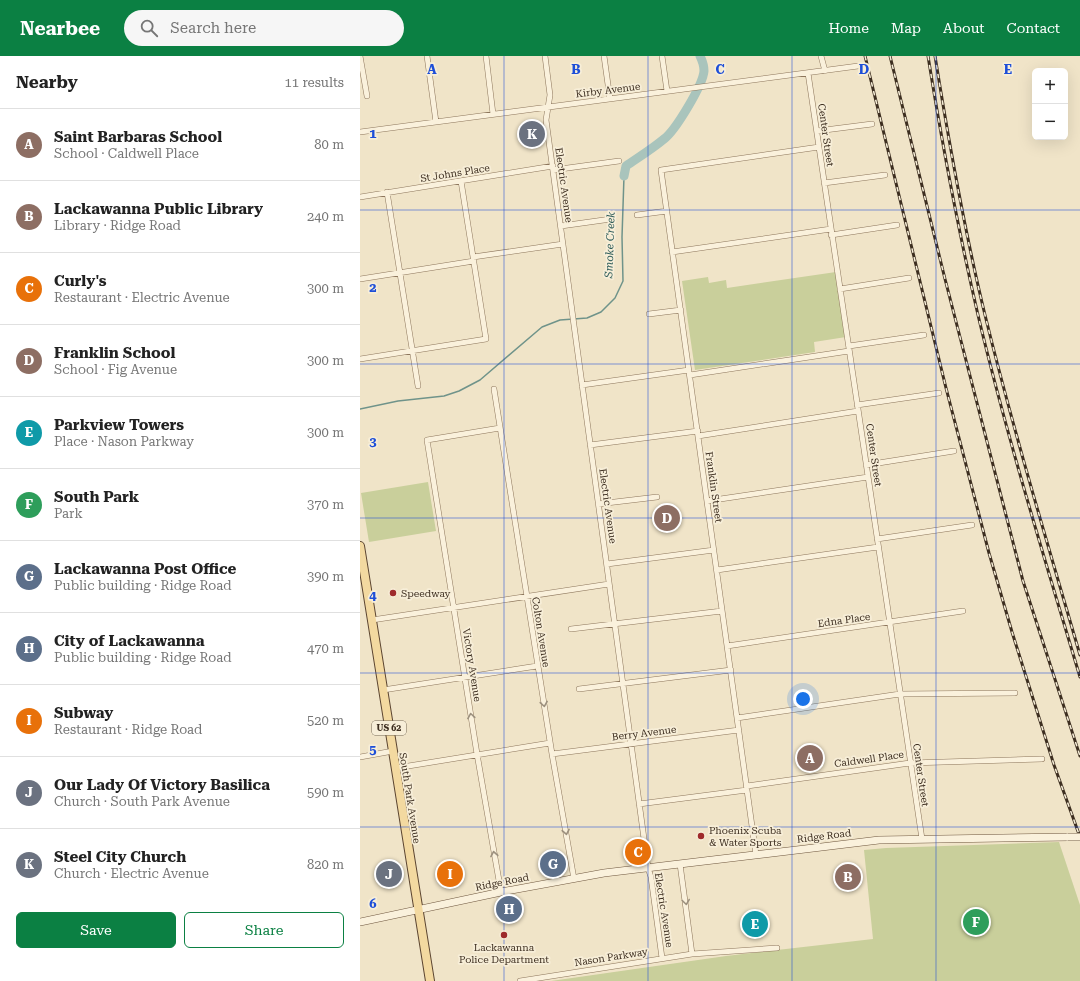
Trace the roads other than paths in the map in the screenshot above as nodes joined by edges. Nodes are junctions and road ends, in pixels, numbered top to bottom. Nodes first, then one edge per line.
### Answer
1 (360, 56) edge
2 (427, 56) edge
3 (486, 56) edge
4 (545, 56) edge
5 (604, 56) edge
6 (662, 56) edge
7 (821, 56) edge
8 (858, 66) dead end
9 (825, 71) junction
10 (808, 73) junction
11 (667, 91) junction
12 (367, 96) dead end
13 (610, 99) junction
14 (548, 107) junction
15 (493, 114) junction
16 (436, 122) junction
17 (872, 124) dead end
18 (360, 132) edge
19 (817, 132) junction
20 (819, 147) junction
21 (619, 161) dead end
22 (553, 168) junction
23 (885, 175) dead end
24 (461, 181) junction
25 (824, 183) junction
26 (387, 192) junction
27 (360, 197) edge
28 (667, 211) junction
29 (637, 215) dead end
30 (611, 219) dead end
31 (897, 225) dead end
32 (561, 226) junction
33 (831, 228) junction
34 (831, 235) junction
35 (563, 244) junction
36 (672, 252) junction
37 (473, 259) junction
38 (400, 273) junction
39 (909, 278) dead end
40 (360, 279) edge
41 (840, 289) junction
42 (680, 310) junction
43 (649, 314) dead end
44 (924, 335) dead end
45 (849, 348) junction
46 (413, 351) junction
47 (360, 359) edge
48 (689, 373) junction
49 (582, 384) junction
50 (418, 386) dead end
51 (494, 389) dead end
52 (939, 393) dead end
53 (857, 405) junction
54 (858, 411) junction
55 (500, 428) junction
56 (698, 433) junction
57 (590, 445) junction
58 (954, 451) dead end
59 (866, 464) junction
60 (868, 477) junction
61 (657, 497) dead end
62 (707, 501) junction
63 (598, 504) junction
64 (972, 525) dead end
65 (877, 539) junction
66 (360, 546) edge
67 (878, 547) junction
68 (714, 550) junction
69 (361, 556) edge
70 (607, 564) junction
71 (717, 570) junction
72 (609, 584) junction
73 (526, 597) junction
74 (454, 608) junction
75 (722, 611) junction
76 (964, 611) dead end
77 (372, 620) junction
78 (889, 622) junction
79 (615, 624) junction
80 (571, 629) dead end
81 (727, 646) junction
82 (537, 666) junction
83 (731, 670) junction
84 (465, 677) junction
85 (623, 683) junction
86 (579, 689) dead end
87 (383, 690) junction
88 (1015, 693) dead end
89 (900, 694) junction
90 (737, 718) junction
91 (739, 730) junction
92 (550, 743) junction
93 (631, 744) junction
94 (393, 752) junction
95 (477, 754) junction
96 (552, 754) junction
97 (360, 757) edge
98 (1042, 760) dead end
99 (910, 763) junction
100 (396, 768) junction
101 (747, 788) junction
102 (639, 804) junction
103 (1080, 837) edge
104 (922, 839) junction
105 (756, 854) junction
106 (680, 864) junction
107 (648, 868) junction
108 (574, 879) junction
109 (501, 892) junction
110 (418, 910) junction
111 (360, 922) edge
112 (777, 948) dead end
113 (692, 954) junction
114 (662, 958) junction
115 (430, 981) edge
116 (520, 981) edge

1 - 12 street
2 - 16 street
3 - 15 street
4 - 14 street, Electric Avenue
5 - 13 street
6 - 11 street
7 - 9 street
8 - 9 street, Kirby Avenue
9 - 10 street, Kirby Avenue
10 - 11 street, Kirby Avenue
10 - 19 street, Center Street
11 - 13 street, Kirby Avenue
13 - 14 street, Kirby Avenue
14 - 15 street, Kirby Avenue
14 - 22 street, Electric Avenue
15 - 16 street, Kirby Avenue
16 - 18 street, Kirby Avenue
17 - 19 street
19 - 20 street, Center Street
20 - 25 street, Center Street
20 - 28 street, Franklin Street
21 - 22 street, St Johns Place
22 - 24 street, St Johns Place
22 - 32 street, Electric Avenue
23 - 25 street
24 - 26 street, St Johns Place
24 - 37 street
25 - 33 street, Center Street
26 - 27 street, St Johns Place
26 - 38 street
28 - 29 street
28 - 36 street, Franklin Street
30 - 32 street
31 - 34 street
32 - 35 street, Electric Avenue
33 - 34 street, Center Street
33 - 36 street
34 - 41 street, Center Street
35 - 37 street
35 - 49 street, Electric Avenue
36 - 42 street, Franklin Street
37 - 38 street
37 - 46 street
38 - 40 street
38 - 46 street
39 - 41 street
41 - 45 street, Center Street
42 - 43 street
42 - 48 street, Franklin Street
44 - 45 street
45 - 48 street
45 - 53 street, Center Street
46 - 47 street
46 - 50 street
48 - 49 street
48 - 56 street, Franklin Street
49 - 57 street, Electric Avenue
51 - 55 street, Colton Avenue
52 - 53 street
53 - 54 street, Center Street
54 - 56 street
54 - 59 street, Center Street
55 - 73 street, Colton Avenue
55 - 74 street, Victory Avenue
56 - 57 street
56 - 62 street, Franklin Street
57 - 63 street, Electric Avenue
58 - 59 street
59 - 60 street, Center Street
60 - 62 street
60 - 65 street, Center Street
61 - 63 street
62 - 68 street, Franklin Street
63 - 70 street, Electric Avenue
64 - 65 street
65 - 67 street, Center Street
66 - 69 main road, South Park Avenue / US 62
67 - 71 street
67 - 78 street, Center Street
68 - 70 street
68 - 71 street, Franklin Street
69 - 77 main road, South Park Avenue / US 62
70 - 72 street, Electric Avenue
71 - 75 street, Franklin Street
72 - 73 street
72 - 79 street, Electric Avenue
73 - 74 street
73 - 82 street, Colton Avenue
74 - 77 street
74 - 84 street, Victory Avenue
75 - 79 street
75 - 81 street, Franklin Street
76 - 78 street, Edna Place
77 - 87 main road, South Park Avenue / US 62
78 - 81 street, Edna Place
78 - 89 street, Center Street
79 - 80 street
79 - 85 street, Electric Avenue
81 - 83 street, Franklin Street
82 - 84 street
82 -> 92 street, Colton Avenue
83 - 85 street
83 - 90 street, Franklin Street
84 - 87 street
95 -> 84 street, Victory Avenue
85 - 86 street
85 - 93 street, Electric Avenue
87 - 94 main road, South Park Avenue / US 62
88 - 89 street
89 - 90 street
89 - 99 street, Center Street
90 - 91 street, Franklin Street
91 - 93 street, Berry Avenue
91 - 101 street, Franklin Street
92 - 95 street
92 - 96 street, Colton Avenue
93 - 96 street, Berry Avenue
93 - 102 street, Electric Avenue
94 - 97 street
94 - 100 main road, South Park Avenue / US 62
95 - 100 street
109 -> 95 street, Victory Avenue
96 -> 108 street, Colton Avenue
98 - 99 street, Caldwell Place
99 - 101 street, Caldwell Place
99 - 104 street, Center Street
100 - 110 main road, South Park Avenue / US 62
101 - 102 street, Caldwell Place
101 - 105 street, Franklin Street
102 - 107 street, Electric Avenue
103 - 104 main road, Ridge Road, bridge
104 - 105 main road, Ridge Road
105 - 106 main road, Ridge Road
106 - 107 main road, Ridge Road
106 -> 113 street
107 - 108 main road, Ridge Road
107 - 114 street, Electric Avenue
108 - 109 main road, Ridge Road
109 - 110 main road, Ridge Road
110 - 111 main road, Ridge Road
110 - 115 main road, South Park Avenue / US 62
112 - 113 street, Nason Parkway
113 - 114 street, Nason Parkway
114 - 116 street, Nason Parkway

